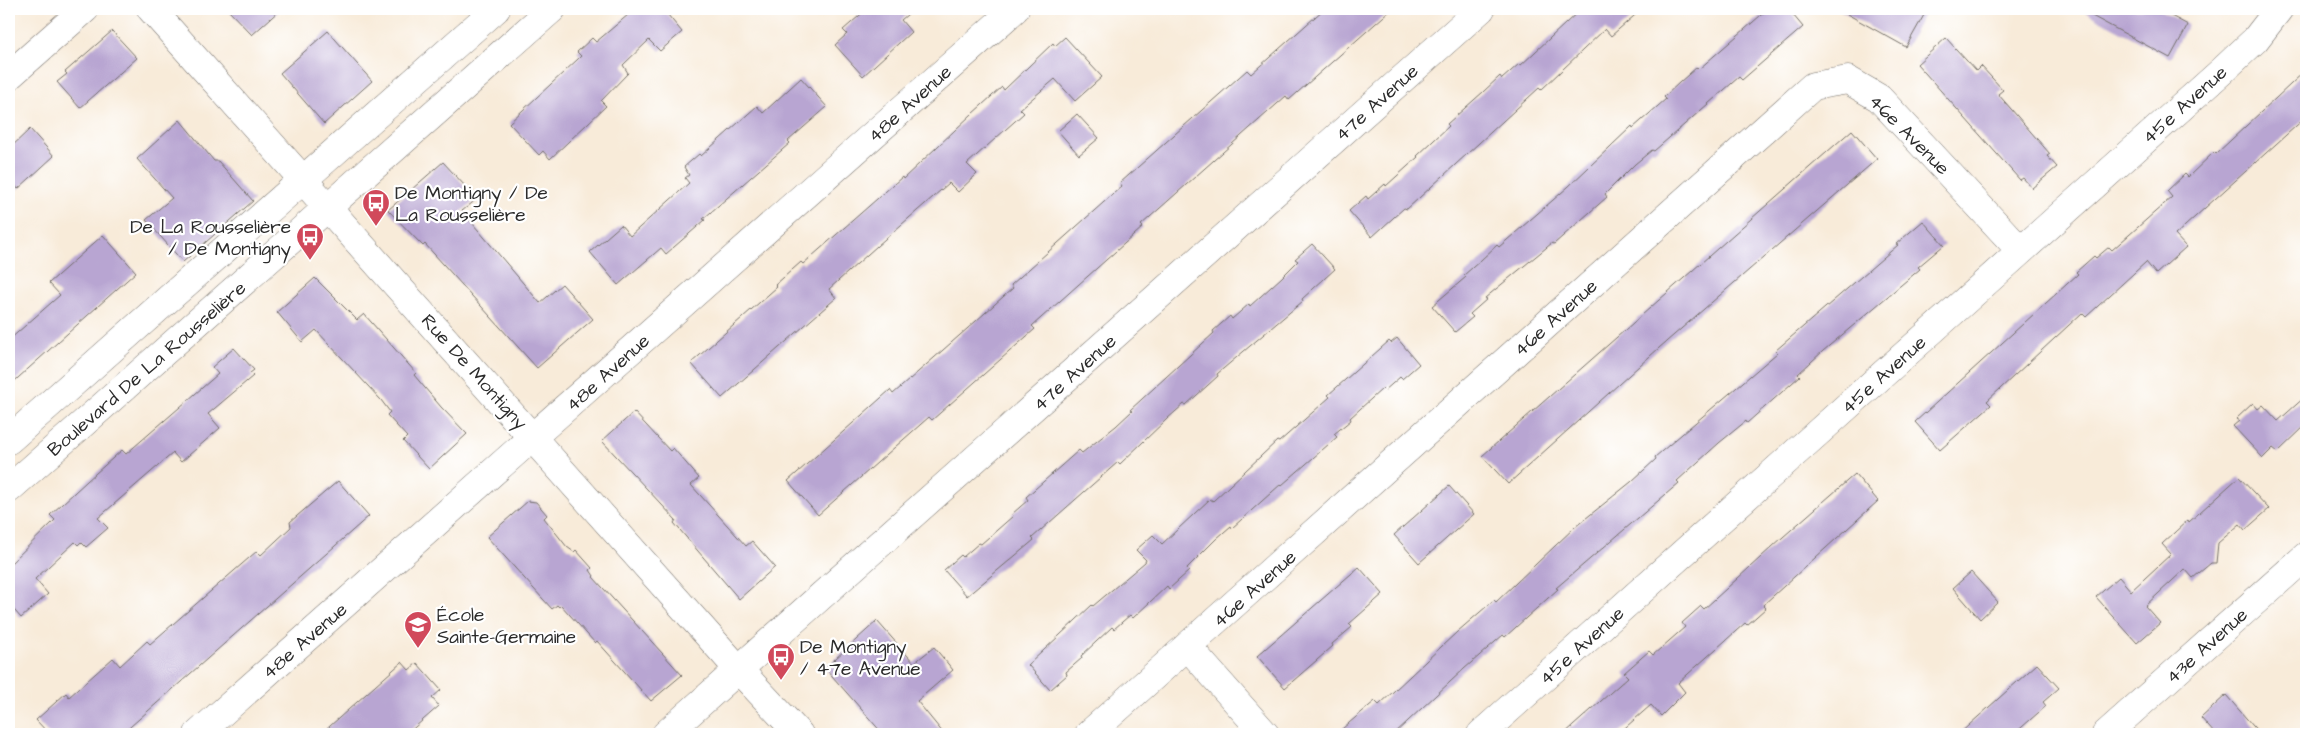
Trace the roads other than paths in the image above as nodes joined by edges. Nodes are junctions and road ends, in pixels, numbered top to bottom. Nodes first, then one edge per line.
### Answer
1 (85, 9) edge
2 (151, 9) edge
3 (496, 9) edge
4 (552, 9) edge
5 (1015, 9) edge
6 (1482, 9) edge
7 (2279, 9) edge
8 (9, 76) edge
9 (302, 180) junction
10 (328, 207) junction
11 (2020, 250) junction
12 (534, 437) junction
13 (9, 440) edge
14 (9, 489) edge
15 (2306, 556) edge
16 (1188, 647) junction
17 (739, 670) junction
18 (2123, 729) edge
19 (198, 734) edge
20 (666, 734) edge
21 (799, 734) edge
22 (1089, 734) edge
23 (1265, 734) edge
24 (1481, 734) edge

1 - 8 street
2 - 9 street, Rue De Montigny
3 - 9 street, Boulevard De La Rousselière
4 - 10 street, Boulevard De La Rousselière
5 - 12 street, 48e Avenue
6 - 17 street, 47e Avenue
7 - 11 street, 45e Avenue
9 - 10 street, Rue De Montigny
9 - 13 street, Boulevard De La Rousselière
10 - 12 street, Rue De Montigny
10 - 14 street, Boulevard De La Rousselière
11 - 16 street, 46e Avenue
11 - 24 street, 45e Avenue
12 - 17 street, Rue De Montigny
12 - 19 street, 48e Avenue
15 - 18 street, 43e Avenue
16 - 22 street, 46e Avenue
16 - 23 street
17 - 20 street, 47e Avenue
17 - 21 street, Rue De Montigny

